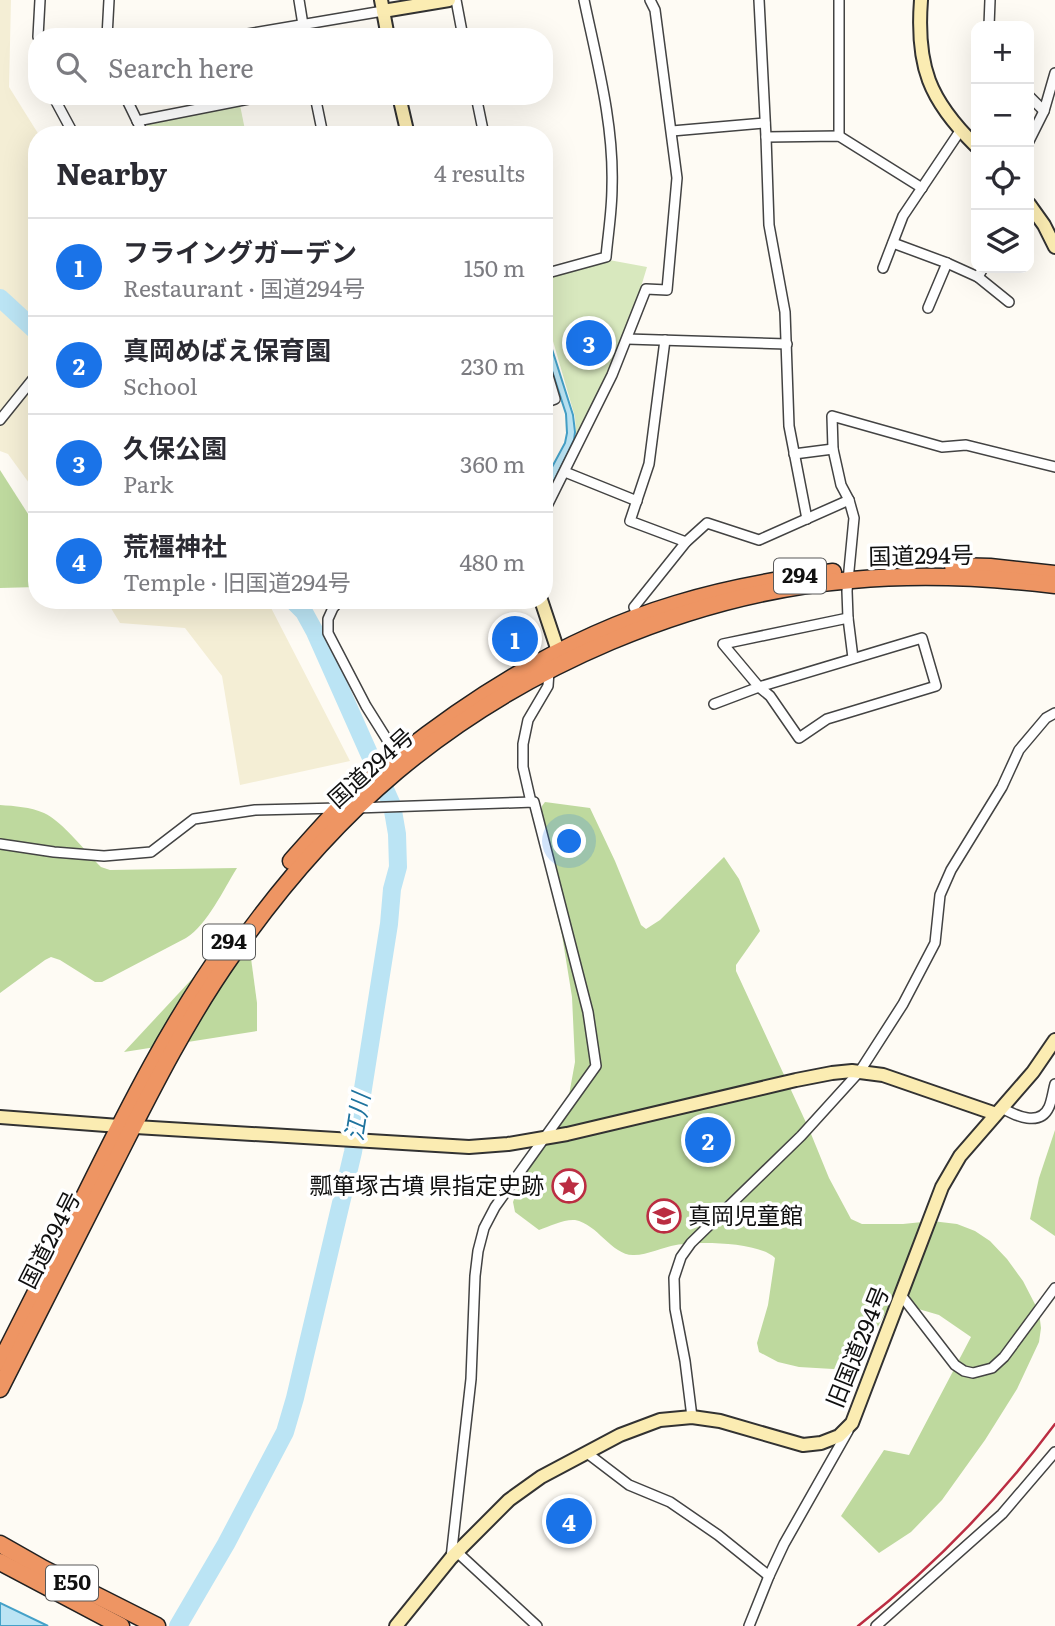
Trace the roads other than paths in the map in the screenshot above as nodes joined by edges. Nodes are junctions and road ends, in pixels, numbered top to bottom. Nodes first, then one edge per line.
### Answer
1 (40, 0) edge
2 (109, 0) edge
3 (299, 0) edge
4 (449, 0) edge
5 (456, 0) edge
6 (584, 0) edge
7 (650, 0) edge
8 (759, 0) edge
9 (839, 0) edge
10 (921, 0) edge
11 (990, 0) edge
12 (382, 6) edge
13 (989, 21) edge
14 (303, 25) junction
15 (38, 28) edge
16 (107, 28) edge
17 (285, 28) edge
18 (304, 28) edge
19 (386, 28) edge
20 (462, 28) edge
21 (1055, 73) edge
22 (1034, 101) edge
23 (58, 105) edge
24 (129, 105) edge
25 (218, 105) edge
26 (317, 105) edge
27 (401, 105) edge
28 (478, 105) edge
29 (1044, 111) junction
30 (137, 121) junction
31 (765, 123) junction
32 (69, 126) edge
33 (140, 126) edge
34 (321, 126) edge
35 (406, 126) edge
36 (482, 126) edge
37 (672, 131) junction
38 (960, 131) junction
39 (1034, 131) edge
40 (839, 136) junction
41 (766, 137) junction
42 (971, 141) edge
43 (922, 188) junction
44 (1033, 210) edge
45 (893, 243) junction
46 (1055, 247) edge
47 (947, 263) junction
48 (883, 268) dead end
49 (553, 272) edge
50 (980, 273) edge
51 (978, 277) junction
52 (1009, 302) dead end
53 (928, 308) dead end
54 (628, 339) junction
55 (665, 340) junction
56 (787, 344) junction
57 (28, 385) edge
58 (0, 421) edge
59 (833, 449) junction
60 (794, 454) junction
61 (1055, 467) edge
62 (565, 472) junction
63 (553, 495) edge
64 (849, 500) junction
65 (637, 501) junction
66 (807, 519) junction
67 (686, 542) junction
68 (1055, 574) edge
69 (848, 575) junction
70 (1055, 586) edge
71 (333, 609) edge
72 (543, 609) edge
73 (638, 617) junction
74 (848, 618) junction
75 (853, 658) junction
76 (556, 662) junction
77 (759, 687) junction
78 (714, 704) dead end
79 (1055, 713) edge
80 (396, 763) junction
81 (372, 786) junction
82 (531, 803) junction
83 (339, 808) junction
84 (356, 808) junction
85 (0, 844) edge
86 (1055, 1040) edge
87 (860, 1072) junction
88 (1055, 1084) edge
89 (999, 1111) junction
90 (0, 1117) edge
91 (126, 1126) junction
92 (544, 1138) junction
93 (1055, 1288) edge
94 (901, 1295) junction
95 (0, 1363) edge
96 (0, 1389) edge
97 (692, 1417) junction
98 (852, 1423) junction
99 (1055, 1452) edge
100 (587, 1453) junction
101 (0, 1544) edge
102 (454, 1555) junction
103 (0, 1562) edge
104 (769, 1576) junction
105 (150, 1623) edge
106 (121, 1626) edge
107 (396, 1626) edge
108 (537, 1626) edge
109 (749, 1626) edge
110 (876, 1626) edge

1 - 15 street
2 - 16 street
3 - 14 street
4 - 12 street
5 - 20 street
6 - 49 street
7 - 37 street
8 - 31 street
9 - 40 street
10 - 38 street
11 - 13 street
12 - 14 street
12 - 19 street
14 - 17 street
14 - 18 street
21 - 29 street
22 - 29 street
23 - 32 street
24 - 30 street
25 - 30 street
26 - 34 street
27 - 35 street
28 - 36 street
29 - 39 street
30 - 33 street
31 - 37 street
31 - 41 street
37 - 54 street
38 - 42 street
38 - 43 street
40 - 41 street
40 - 43 street
41 - 56 street
43 - 45 street
44 - 46 street
45 - 47 street
45 - 48 street
47 - 51 street
47 - 53 street
50 - 51 street
51 - 52 street
54 - 55 street
54 - 62 street
55 - 56 street
55 - 65 street
56 - 60 street
57 - 58 street
59 - 60 street
59 - 61 street
59 - 64 street
60 - 66 street
62 - 63 street
62 - 65 street
64 - 66 street
64 - 69 street
65 - 67 street
66 - 67 street
67 - 73 street
68 - 69 highway, 国道294号 / 294
69 - 70 highway, 国道294号 / 294
69 - 73 highway, 国道294号 / 294
69 - 74 street
69 - 76 highway, 国道294号 / 294
71 - 80 street
72 - 76 street
73 - 76 highway, 国道294号 / 294
74 - 75 street
74 - 77 street
75 - 77 street
75 - 77 street
76 - 80 highway, 国道294号 / 294
76 - 82 street
77 - 78 street
79 - 87 street
80 - 81 highway, 国道294号 / 294
81 - 83 highway, 国道294号 / 294
81 - 84 highway, 国道294号 / 294
82 - 84 street
82 - 92 street
83 - 84 street
83 - 85 street
83 - 91 highway, 国道294号 / 294
84 - 91 highway, 国道294号 / 294
86 - 89 street, 旧国道294号
87 - 89 street
87 - 92 street
87 - 97 street
88 - 89 street
89 - 94 street, 旧国道294号
90 - 91 street
91 - 92 street
91 - 95 highway, 国道294号 / 294
91 - 96 highway, 国道294号 / 294
92 - 102 street
93 - 94 street
94 - 98 street, 旧国道294号
97 - 98 street, 旧国道294号
97 - 100 street, 旧国道294号
98 - 104 street
99 - 110 street
100 - 102 street, 旧国道294号
100 - 104 street
101 - 105 highway, E50
102 - 107 street, 旧国道294号
102 - 108 street
103 - 106 highway, E50
104 - 109 street

